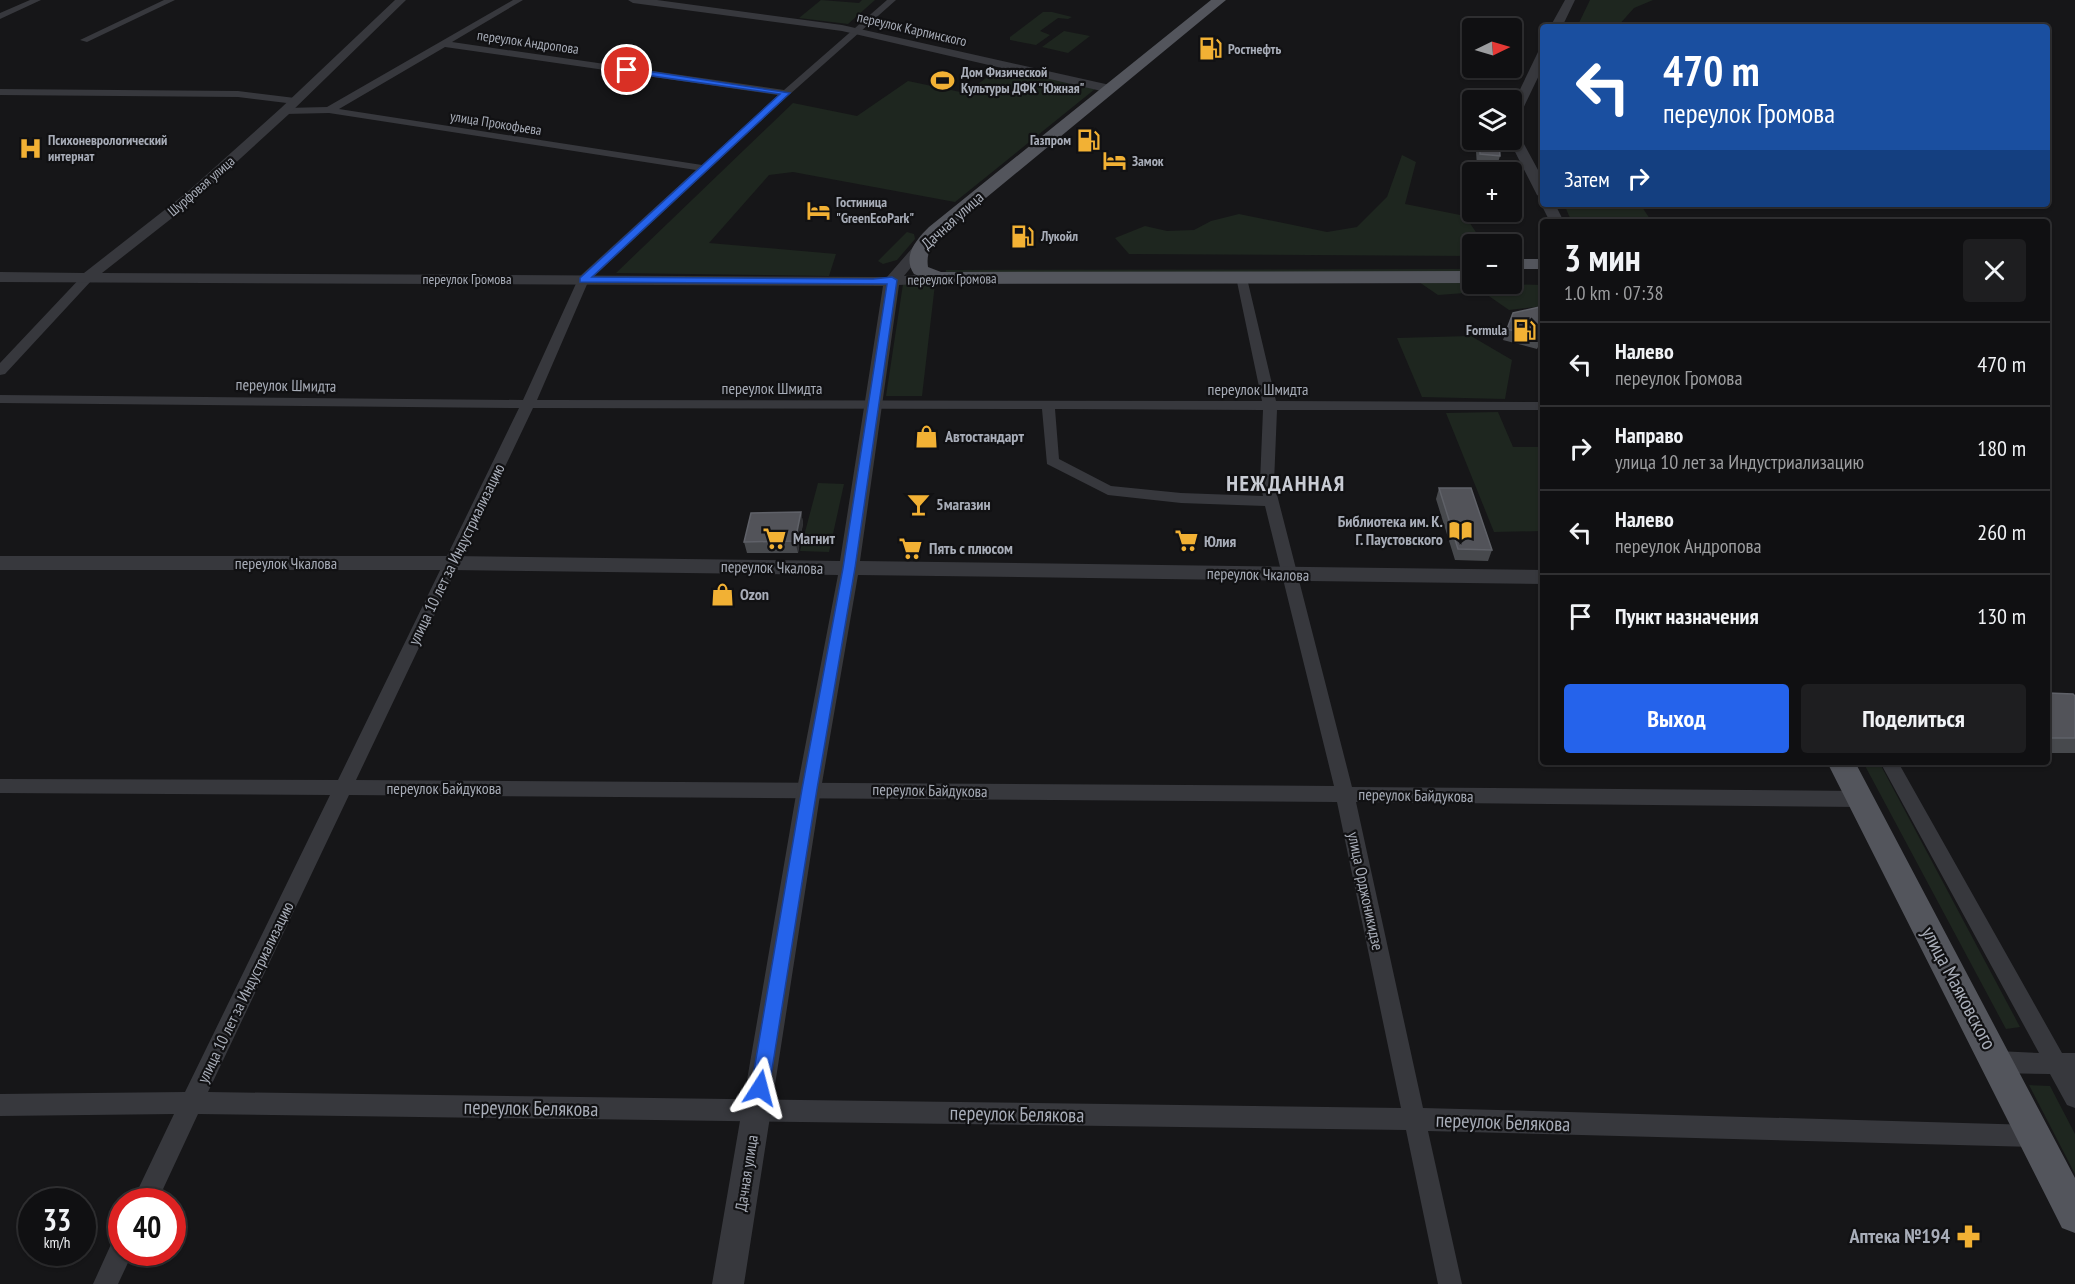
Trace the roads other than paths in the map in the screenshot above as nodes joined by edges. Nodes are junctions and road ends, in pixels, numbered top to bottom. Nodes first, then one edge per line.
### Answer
1 (37, 0) edge
2 (171, 0) edge
3 (401, 0) edge
4 (519, 0) edge
5 (633, 0) edge
6 (892, 0) edge
7 (1219, 0) edge
8 (1227, 0) edge
9 (1570, 0) edge
10 (0, 16) edge
11 (1194, 24) junction
12 (1558, 24) edge
13 (856, 31) junction
14 (84, 40) dead end
15 (445, 44) junction
16 (1540, 60) edge
17 (1114, 90) junction
18 (0, 92) edge
19 (786, 93) junction
20 (1522, 98) edge
21 (290, 106) junction
22 (329, 110) junction
23 (1521, 150) edge
24 (703, 168) junction
25 (1540, 187) edge
26 (924, 248) junction
27 (1462, 264) edge
28 (1522, 264) edge
29 (1540, 264) edge
30 (920, 270) junction
31 (940, 272) junction
32 (0, 277) edge
33 (88, 277) junction
34 (1242, 277) junction
35 (1462, 277) edge
36 (1522, 277) edge
37 (1540, 277) edge
38 (583, 280) junction
39 (892, 280) junction
40 (0, 371) edge
41 (0, 399) edge
42 (528, 404) junction
43 (874, 404) junction
44 (1048, 405) junction
45 (1269, 405) junction
46 (1540, 405) edge
47 (1272, 501) junction
48 (0, 563) edge
49 (451, 563) junction
50 (849, 568) junction
51 (1291, 575) junction
52 (1540, 577) edge
53 (1843, 765) edge
54 (1891, 765) edge
55 (0, 786) edge
56 (343, 787) junction
57 (809, 789) junction
58 (1345, 794) junction
59 (1860, 799) junction
60 (1998, 1062) junction
61 (2066, 1064) edge
62 (2075, 1097) edge
63 (191, 1103) junction
64 (0, 1105) edge
65 (756, 1110) junction
66 (1415, 1119) junction
67 (2034, 1136) junction
68 (151, 1188) edge
69 (2075, 1215) edge
70 (114, 1266) edge
71 (105, 1284) edge
72 (728, 1284) edge
73 (1450, 1284) edge

1 - 10 street
2 - 14 street
3 - 21 street, Шурфовая улица
4 - 15 street
5 - 13 street, переулок Карпинского
6 - 13 street, улица 10 лет за Индустриализацию
7 - 11 main road, Дачная улица
8 - 11 main road, Дачная улица
9 - 12 street
11 - 17 main road, Дачная улица
13 - 17 street, переулок Карпинского
13 - 19 street, улица 10 лет за Индустриализацию
15 - 19 street, переулок Андропова
15 - 22 street
16 - 20 street
17 - 26 main road, Дачная улица
18 - 21 street, улица Прокофьева
19 - 24 street, улица 10 лет за Индустриализацию
21 - 22 street, улица Прокофьева
21 - 33 street, Шурфовая улица
22 - 24 street, улица Прокофьева
23 - 25 street
24 - 38 street, улица 10 лет за Индустриализацию
26 - 30 main road
26 - 31 main road, переулок Громова
26 - 39 street, Дачная улица
27 - 31 main road, переулок Громова
28 - 29 main road
30 - 31 main road
30 - 39 street
31 - 34 main road, переулок Громова
31 - 39 street, переулок Громова
32 - 33 street, переулок Громова
33 - 38 street, переулок Громова
33 - 40 street, Шурфовая улица
34 - 35 main road, переулок Громова
34 - 45 street, улица Орджоникидзе
36 - 37 main road
38 - 39 street, переулок Громова
38 - 42 street, улица 10 лет за Индустриализацию
39 - 43 street, Дачная улица
41 - 42 street, переулок Шмидта
42 - 43 street, переулок Шмидта
42 - 49 street, улица 10 лет за Индустриализацию
43 - 44 street, переулок Шмидта
43 - 50 street, Дачная улица
44 - 45 street, переулок Шмидта
44 - 47 street
45 - 46 street, переулок Шмидта
45 - 47 street, улица Орджоникидзе
47 - 51 street, улица Орджоникидзе
48 - 49 street, переулок Чкалова
49 - 50 street, переулок Чкалова
49 - 56 street, улица 10 лет за Индустриализацию
50 - 51 street, переулок Чкалова
50 - 57 street, Дачная улица
51 - 52 street, переулок Чкалова
51 - 58 street, улица Орджоникидзе
53 - 59 main road, улица Маяковского
54 - 61 street
55 - 56 street, переулок Байдукова
56 - 57 street, переулок Байдукова
56 - 63 street, улица 10 лет за Индустриализацию
57 - 58 street, переулок Байдукова
57 - 65 street, Дачная улица
58 - 59 street, переулок Байдукова
58 - 66 street, улица Орджоникидзе
59 - 60 main road, улица Маяковского
60 - 61 street
60 - 67 main road, улица Маяковского
61 - 62 street
63 - 64 street, переулок Белякова
63 - 65 street, переулок Белякова
63 - 68 street, улица 10 лет за Индустриализацию
65 - 66 street, переулок Белякова
65 - 72 street, Дачная улица
66 - 67 street, переулок Белякова
66 - 73 street, улица Орджоникидзе
67 - 69 main road, улица Маяковского
70 - 71 street

